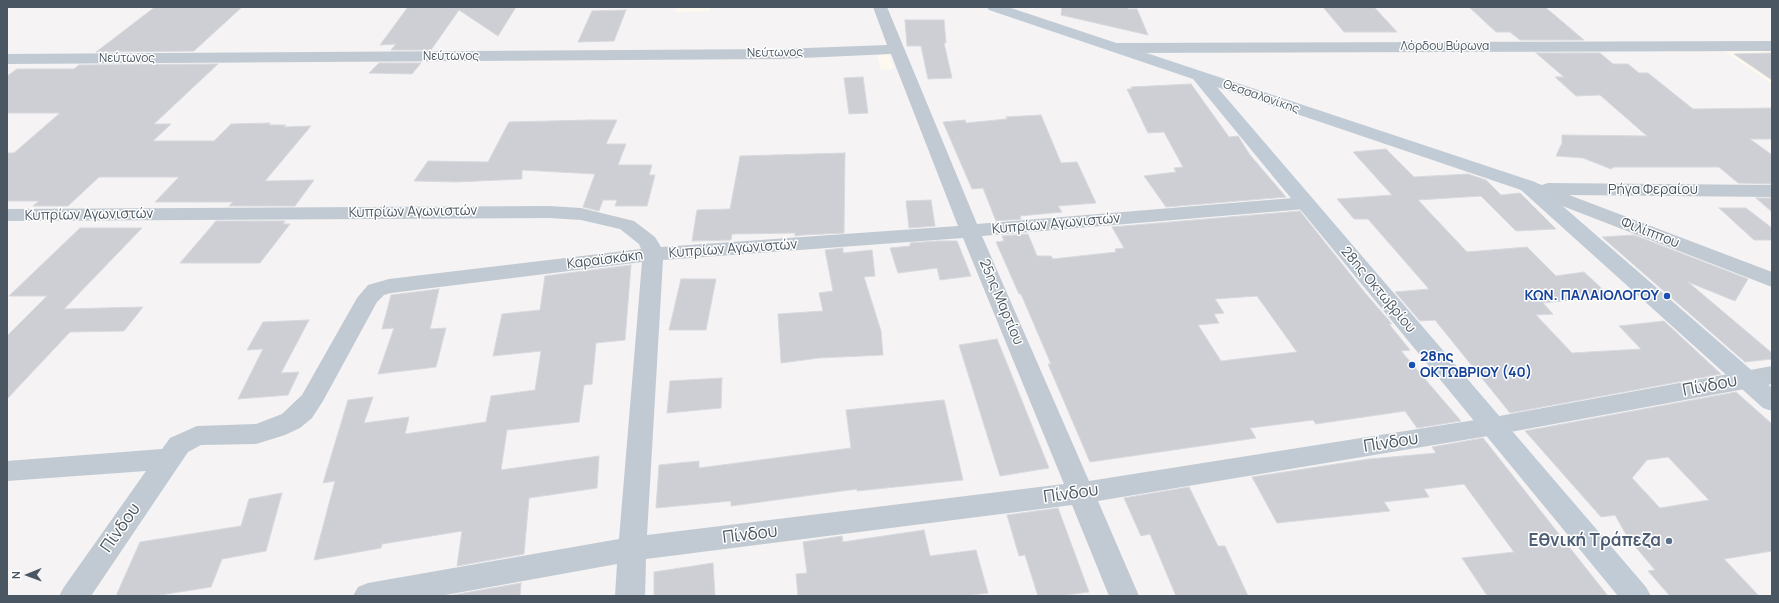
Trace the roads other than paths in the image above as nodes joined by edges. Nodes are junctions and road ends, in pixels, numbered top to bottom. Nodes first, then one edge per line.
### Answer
1 (880, 7) edge
2 (994, 7) edge
3 (1772, 46) edge
4 (1118, 48) junction
5 (896, 49) junction
6 (7, 59) edge
7 (1198, 75) junction
8 (1531, 188) junction
9 (1772, 191) edge
10 (1306, 203) junction
11 (7, 215) edge
12 (970, 231) junction
13 (654, 254) junction
14 (1772, 280) edge
15 (1759, 377) edge
16 (1772, 402) edge
17 (1494, 426) junction
18 (169, 459) junction
19 (7, 471) edge
20 (1082, 493) junction
21 (632, 549) junction
22 (74, 596) edge
23 (368, 596) edge
24 (630, 596) edge
25 (1124, 596) edge
26 (1636, 596) edge

1 - 5 street, 25ης Μαρτίου
2 - 4 main road, Θεσσαλονίκης
3 - 4 street, Λόρδου Βύρωνα
4 - 7 main road, Θεσσαλονίκης
5 - 6 street, Νεύτωνος
5 - 12 street, 25ης Μαρτίου
7 - 8 main road, Θεσσαλονίκης
7 - 10 main road, 28ης Οκτωβρίου
8 - 9 street, Ρήγα Φεραίου
8 - 14 street, Φιλίππου
8 - 15 main road
10 - 12 street, Κυπρίων Αγωνιστών
10 - 17 main road, 28ης Οκτωβρίου
11 - 13 street, Κυπρίων Αγωνιστών
12 - 13 street, Κυπρίων Αγωνιστών
12 - 20 street, 25ης Μαρτίου
13 - 18 street, Καραϊσκάκη
13 - 21 street, Καραϊσκάκη
15 - 16 main road
15 - 17 street, Πίνδου
17 - 20 street, Πίνδου
17 - 26 main road, 28ης Οκτωβρίου
18 - 19 street
18 - 22 street, Πίνδου
20 - 21 street, Πίνδου
20 - 25 street, 25ης Μαρτίου
21 - 23 street, Πίνδου
21 - 24 street, Καραϊσκάκη

